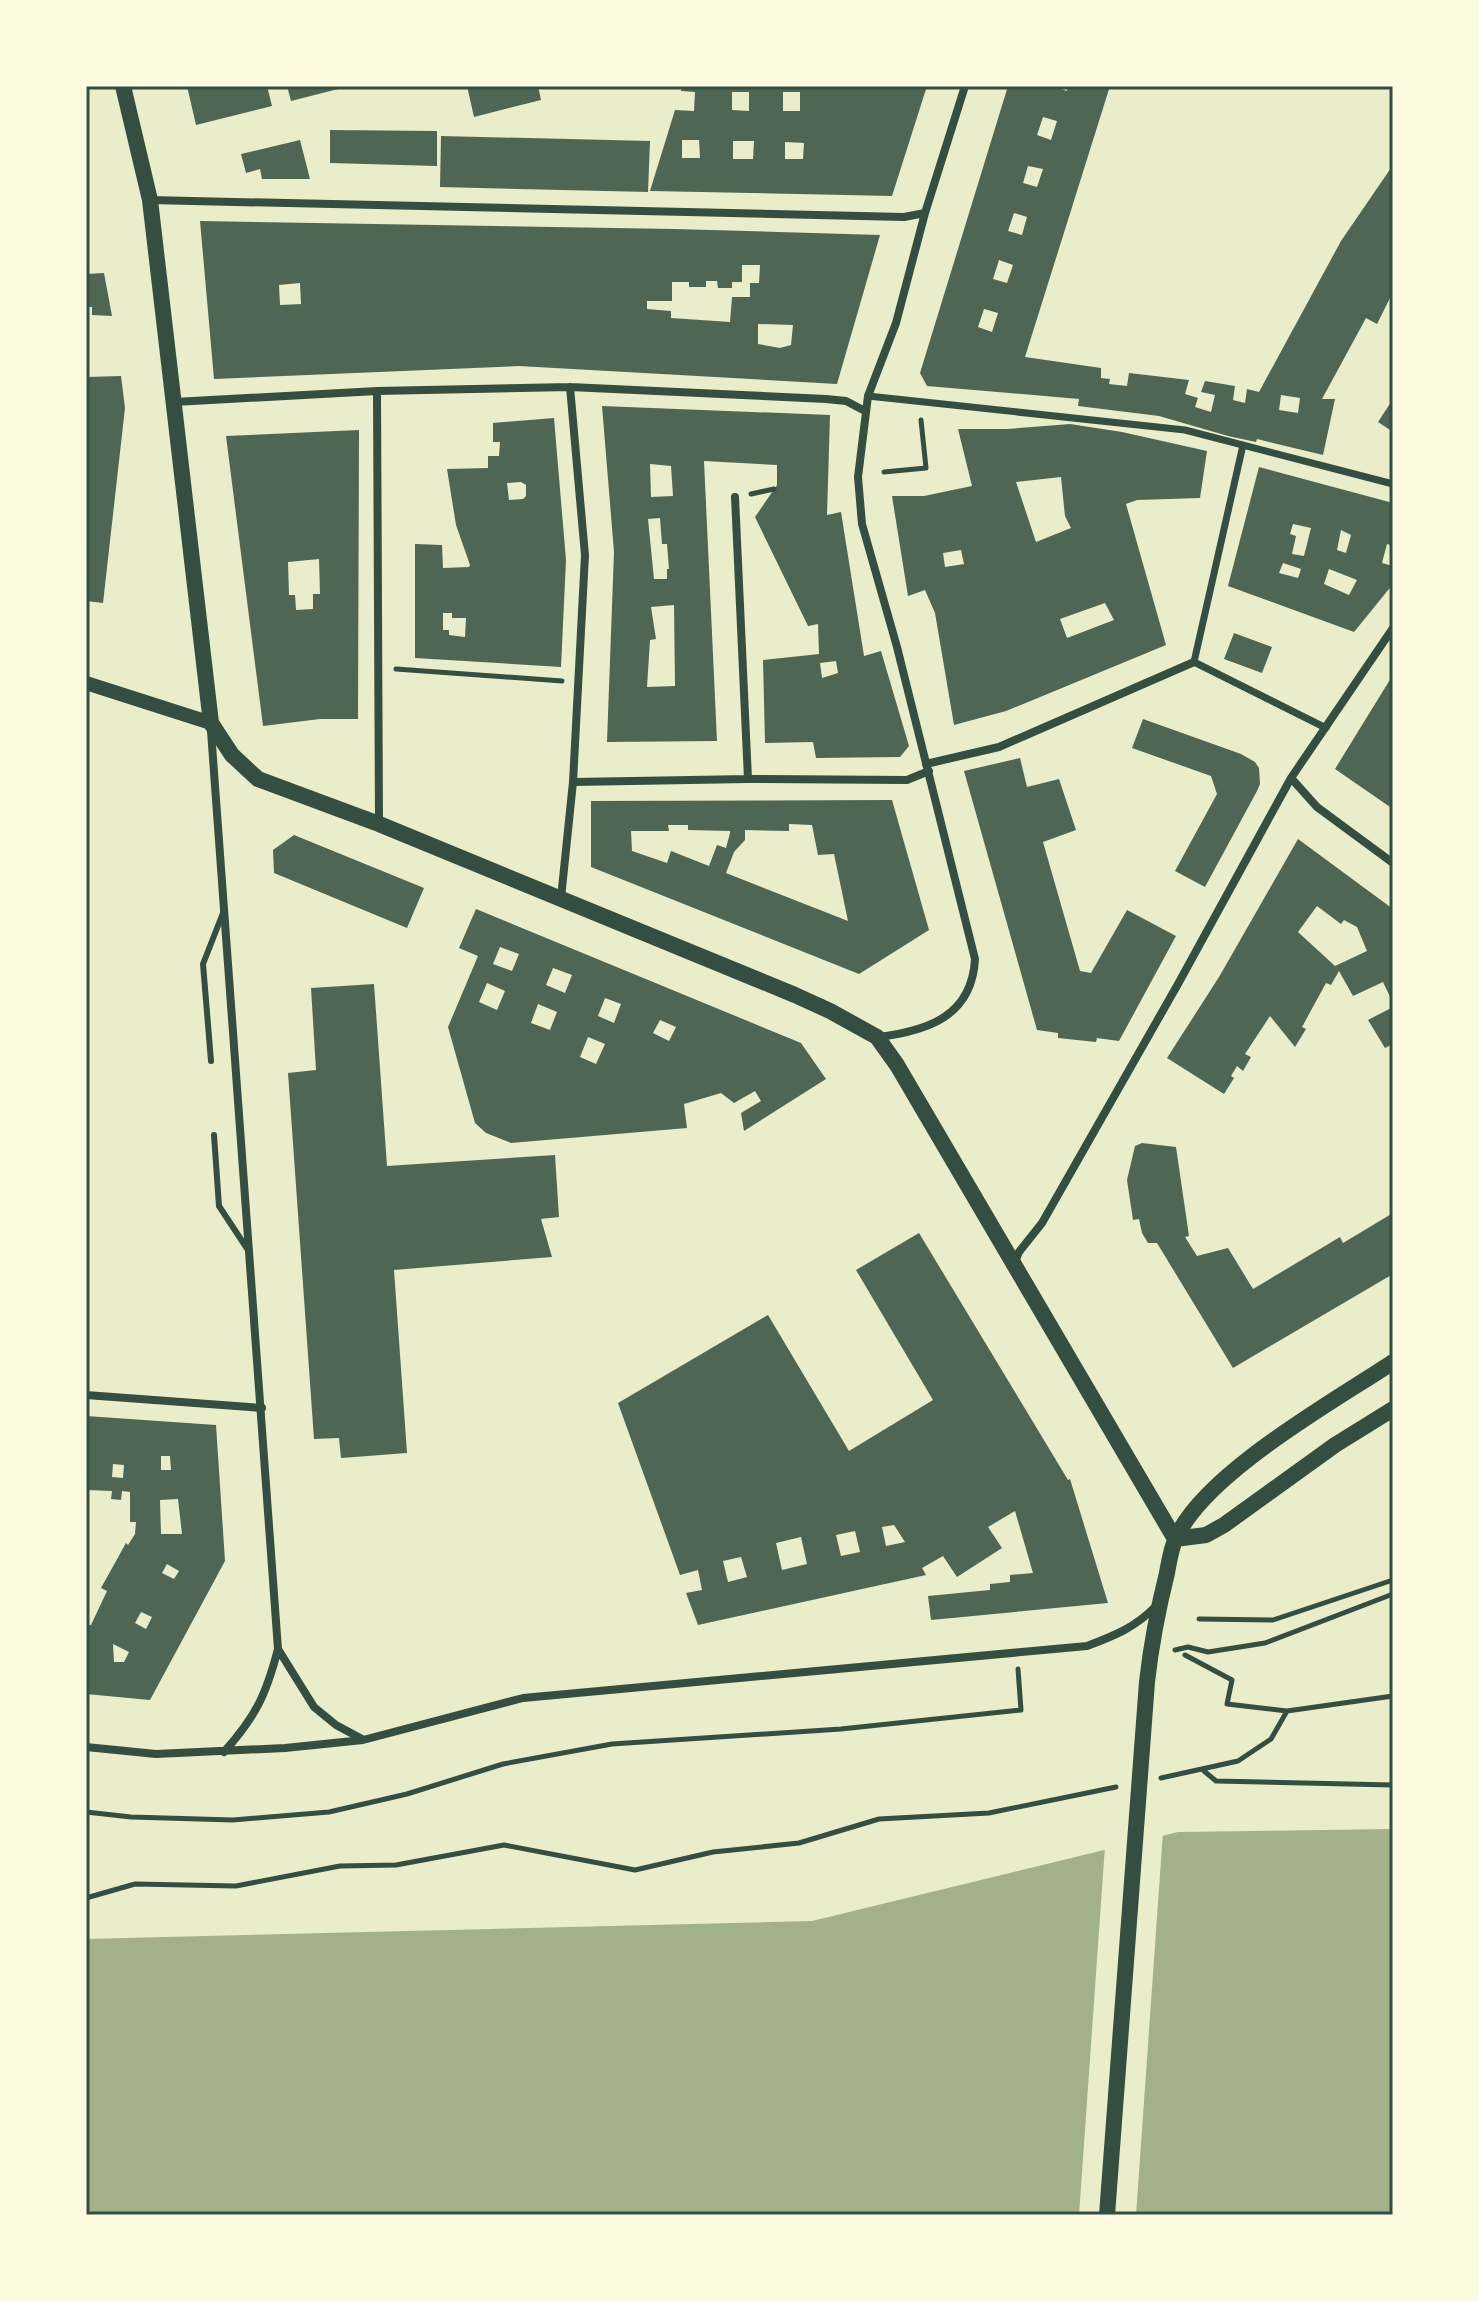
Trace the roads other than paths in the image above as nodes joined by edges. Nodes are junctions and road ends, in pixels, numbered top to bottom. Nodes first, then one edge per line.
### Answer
1 (123, 86) edge
2 (965, 86) edge
3 (150, 200) junction
4 (925, 213) junction
5 (570, 387) junction
6 (377, 391) junction
7 (868, 396) junction
8 (174, 402) junction
9 (865, 411) junction
10 (1243, 445) junction
11 (1393, 484) edge
12 (735, 497) dead end
13 (1393, 628) edge
14 (1194, 662) junction
15 (86, 683) edge
16 (211, 723) junction
17 (1326, 728) junction
18 (928, 767) junction
19 (1291, 778) junction
20 (748, 779) junction
21 (573, 782) junction
22 (379, 824) junction
23 (1393, 863) edge
24 (561, 898) junction
25 (225, 910) junction
26 (877, 1037) junction
27 (211, 1061) dead end
28 (214, 1135) dead end
29 (251, 1254) junction
30 (1014, 1265) junction
31 (1393, 1362) edge
32 (86, 1395) edge
33 (262, 1408) junction
34 (1393, 1409) edge
35 (1175, 1539) junction
36 (1159, 1602) junction
37 (278, 1649) junction
38 (363, 1740) junction
39 (86, 1747) edge
40 (224, 1752) junction
41 (1107, 2215) edge

1 - 3 main road
2 - 4 street
3 - 4 street
3 - 8 main road
4 - 7 street
5 - 6 street
5 - 9 street
5 - 21 street
6 - 8 street
6 - 22 street
7 - 9 street
7 - 10 street
8 - 16 main road
9 - 18 street
10 - 11 street
10 - 14 street
12 - 20 street
13 - 17 street
14 - 17 street
14 - 18 street
15 - 16 street
16 - 22 main road
16 - 25 street
17 - 19 street
18 - 20 street
18 - 26 street
19 - 23 street
19 - 30 street
20 - 21 street
21 - 24 street
22 - 24 main road
24 - 26 main road
25 - 27 lane
25 - 29 street
26 - 30 main road
28 - 29 lane
29 - 33 street
30 - 35 main road
31 - 35 main road
32 - 33 street
33 - 37 street
34 - 35 main road
35 - 36 main road
36 - 38 street
36 - 41 main road
37 - 38 street
37 - 40 street
38 - 40 street
39 - 40 street

